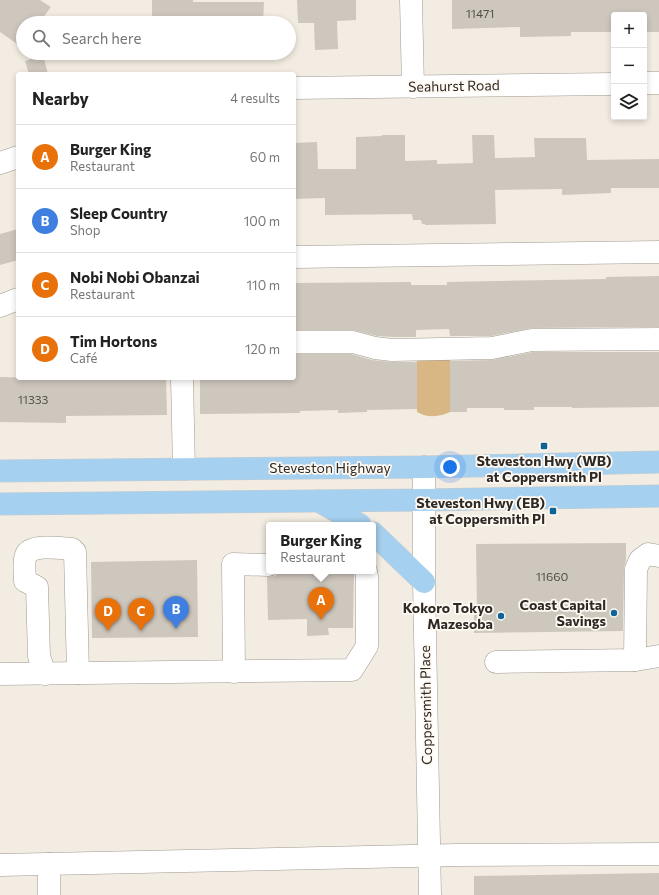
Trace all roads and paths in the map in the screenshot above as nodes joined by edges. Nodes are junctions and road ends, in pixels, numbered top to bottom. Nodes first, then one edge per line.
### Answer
1 (411, 0) edge
2 (659, 83) edge
3 (611, 84) edge
4 (647, 84) edge
5 (413, 87) junction
6 (296, 88) edge
7 (16, 158) edge
8 (0, 164) edge
9 (659, 252) edge
10 (296, 257) edge
11 (16, 300) edge
12 (0, 306) edge
13 (659, 339) edge
14 (296, 342) edge
15 (182, 380) edge
16 (659, 462) edge
17 (424, 467) junction
18 (184, 469) junction
19 (0, 471) edge
20 (659, 496) edge
21 (318, 500) junction
22 (425, 500) junction
23 (0, 504) edge
24 (355, 522) edge
25 (376, 536) edge
26 (659, 556) edge
27 (266, 565) edge
28 (366, 574) edge
29 (424, 582) junction
30 (659, 656) edge
31 (635, 660) junction
32 (496, 662) dead end
33 (234, 672) junction
34 (78, 673) junction
35 (0, 674) edge
36 (45, 674) junction
37 (659, 854) edge
38 (429, 856) junction
39 (49, 864) junction
40 (0, 865) edge
41 (49, 895) edge
42 (430, 895) edge

1 - 5 street
2 - 4 street
3 - 5 street, Seahurst Road
5 - 6 street, Seahurst Road
7 - 8 street
9 - 10 street
11 - 12 street
13 - 14 street
15 - 18 street
16 - 17 main road, Steveston Highway
17 - 18 main road, Steveston Highway
17 - 22 street, Coppersmith Place
18 - 19 main road, Steveston Highway
20 - 22 main road
21 - 22 main road
21 - 23 main road
21 - 24 main road
22 - 29 street, Coppersmith Place
25 - 29 main road
26 - 31 street
27 - 33 street
28 - 33 street
29 - 38 street, Coppersmith Place
30 - 31 street
31 - 32 street
33 - 34 street
34 - 36 street
34 - 36 street
35 - 36 street
37 - 38 street
38 - 39 street
38 - 42 street, Coppersmith Place
39 - 40 street
39 - 41 street

